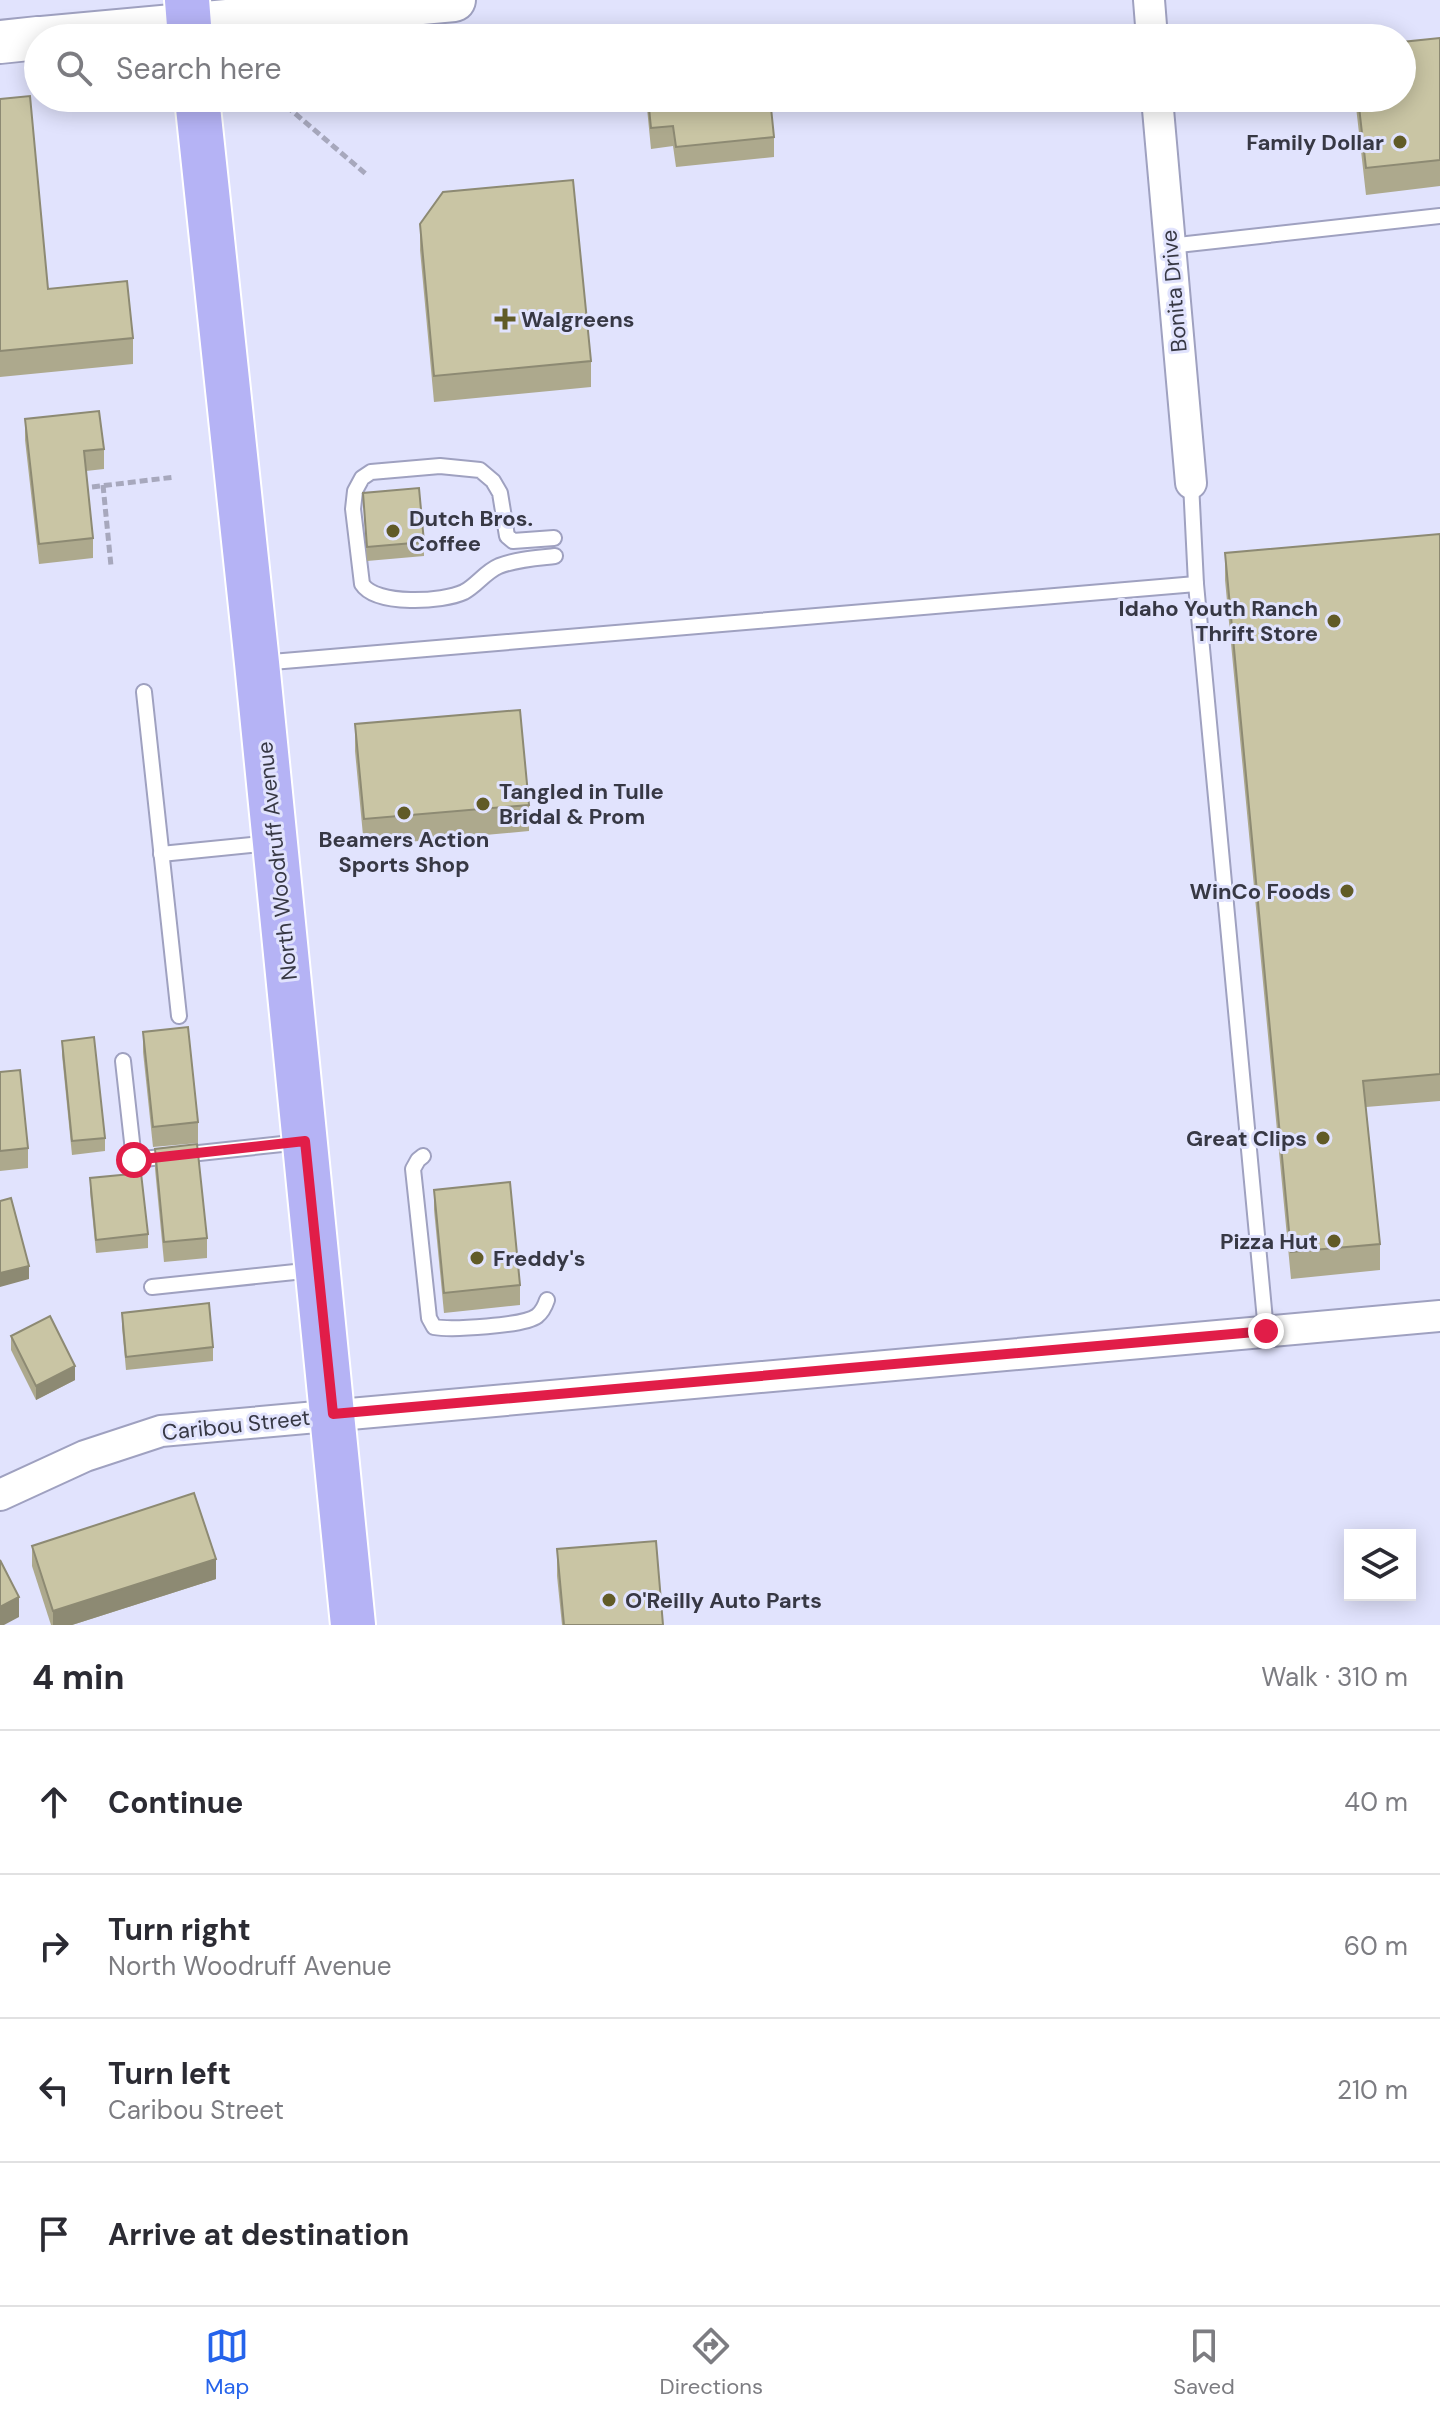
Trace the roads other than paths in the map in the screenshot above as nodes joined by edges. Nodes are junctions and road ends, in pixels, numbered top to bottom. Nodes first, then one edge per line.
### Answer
1 (454, 0) edge
2 (1149, 0) edge
3 (188, 21) edge
4 (162, 24) edge
5 (1151, 24) edge
6 (24, 40) edge
7 (0, 42) edge
8 (198, 112) edge
9 (1158, 112) edge
10 (1440, 216) edge
11 (1169, 246) junction
12 (1191, 483) joint
13 (554, 538) dead end
14 (555, 556) dead end
15 (1196, 584) junction
16 (257, 663) junction
17 (144, 692) dead end
18 (275, 843) junction
19 (161, 854) junction
20 (179, 1016) dead end
21 (123, 1061) dead end
22 (305, 1141) junction
23 (423, 1156) dead end
24 (318, 1270) junction
25 (152, 1287) dead end
26 (547, 1300) dead end
27 (1440, 1316) edge
28 (1266, 1331) junction
29 (333, 1414) junction
30 (0, 1495) edge
31 (353, 1625) edge

1 - 3 main road
2 - 5 street
3 - 4 main road
6 - 7 main road
8 - 16 main road, North Woodruff Avenue
9 - 11 street, Bonita Drive
10 - 11 lane
11 - 12 street, Bonita Drive
12 - 15 lane
13 - 14 lane
15 - 16 lane
15 - 28 lane
16 - 18 main road, North Woodruff Avenue
17 - 19 lane
18 - 19 lane
18 - 22 main road, North Woodruff Avenue
19 - 20 lane
21 - 22 lane
22 - 24 main road, North Woodruff Avenue
23 - 26 lane
24 - 25 lane
24 - 29 main road, North Woodruff Avenue
27 - 28 street, Caribou Street
28 - 29 street, Caribou Street
29 - 30 street, Caribou Street
29 - 31 main road, North Woodruff Avenue

